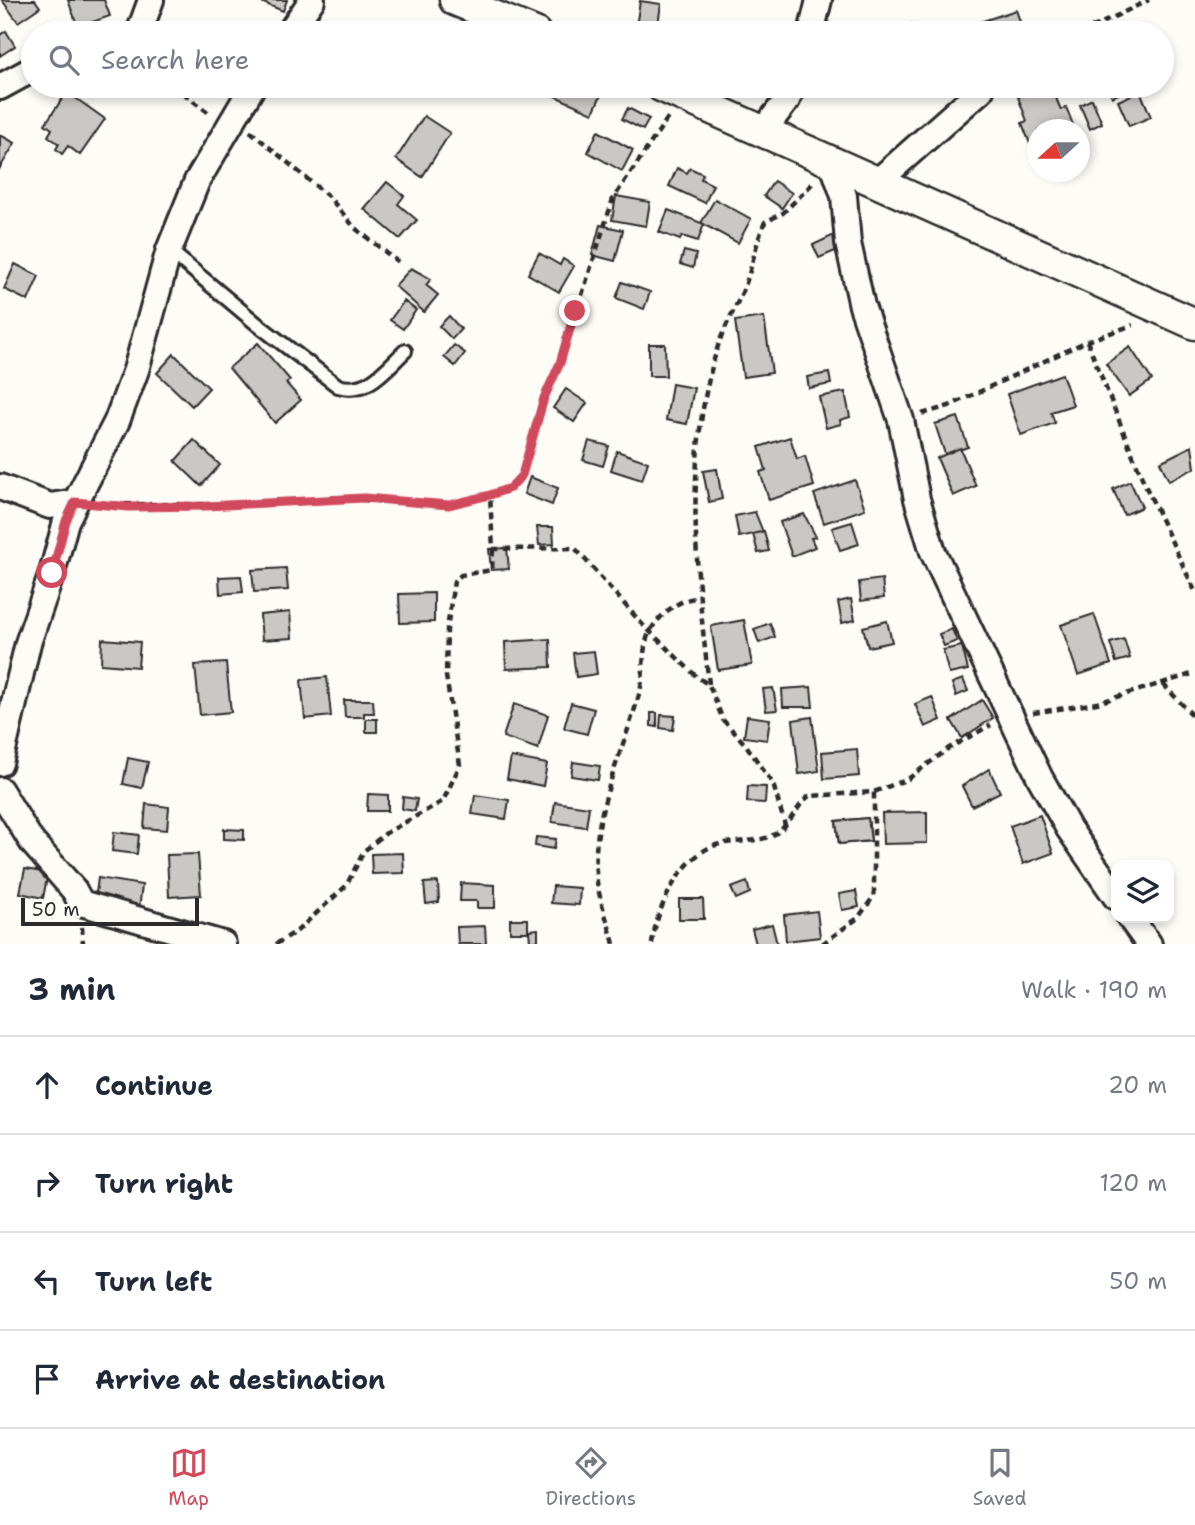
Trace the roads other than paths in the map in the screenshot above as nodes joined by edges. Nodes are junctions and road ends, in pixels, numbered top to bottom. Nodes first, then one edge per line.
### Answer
1 (151, 0) edge
2 (312, 0) edge
3 (454, 0) edge
4 (819, 0) edge
5 (143, 21) edge
6 (297, 21) edge
7 (506, 21) edge
8 (814, 21) edge
9 (21, 76) edge
10 (0, 87) edge
11 (245, 98) edge
12 (690, 98) edge
13 (788, 98) edge
14 (972, 98) edge
15 (763, 131) junction
16 (832, 162) junction
17 (877, 182) junction
18 (169, 250) junction
19 (1195, 324) edge
20 (405, 351) dead end
21 (0, 487) edge
22 (75, 502) junction
23 (0, 763) edge
24 (0, 790) edge
25 (1111, 890) edge
26 (1134, 923) edge
27 (223, 944) edge
28 (1149, 944) edge

1 - 5 street
2 - 6 street
3 - 7 street
4 - 8 street
9 - 10 street
11 - 18 street
12 - 15 street
13 - 15 street
14 - 17 street
15 - 16 street
16 - 17 street
16 - 25 street
17 - 19 street
18 - 20 lane
18 - 22 street
21 - 22 street
22 - 23 street
24 - 27 street
26 - 28 street

